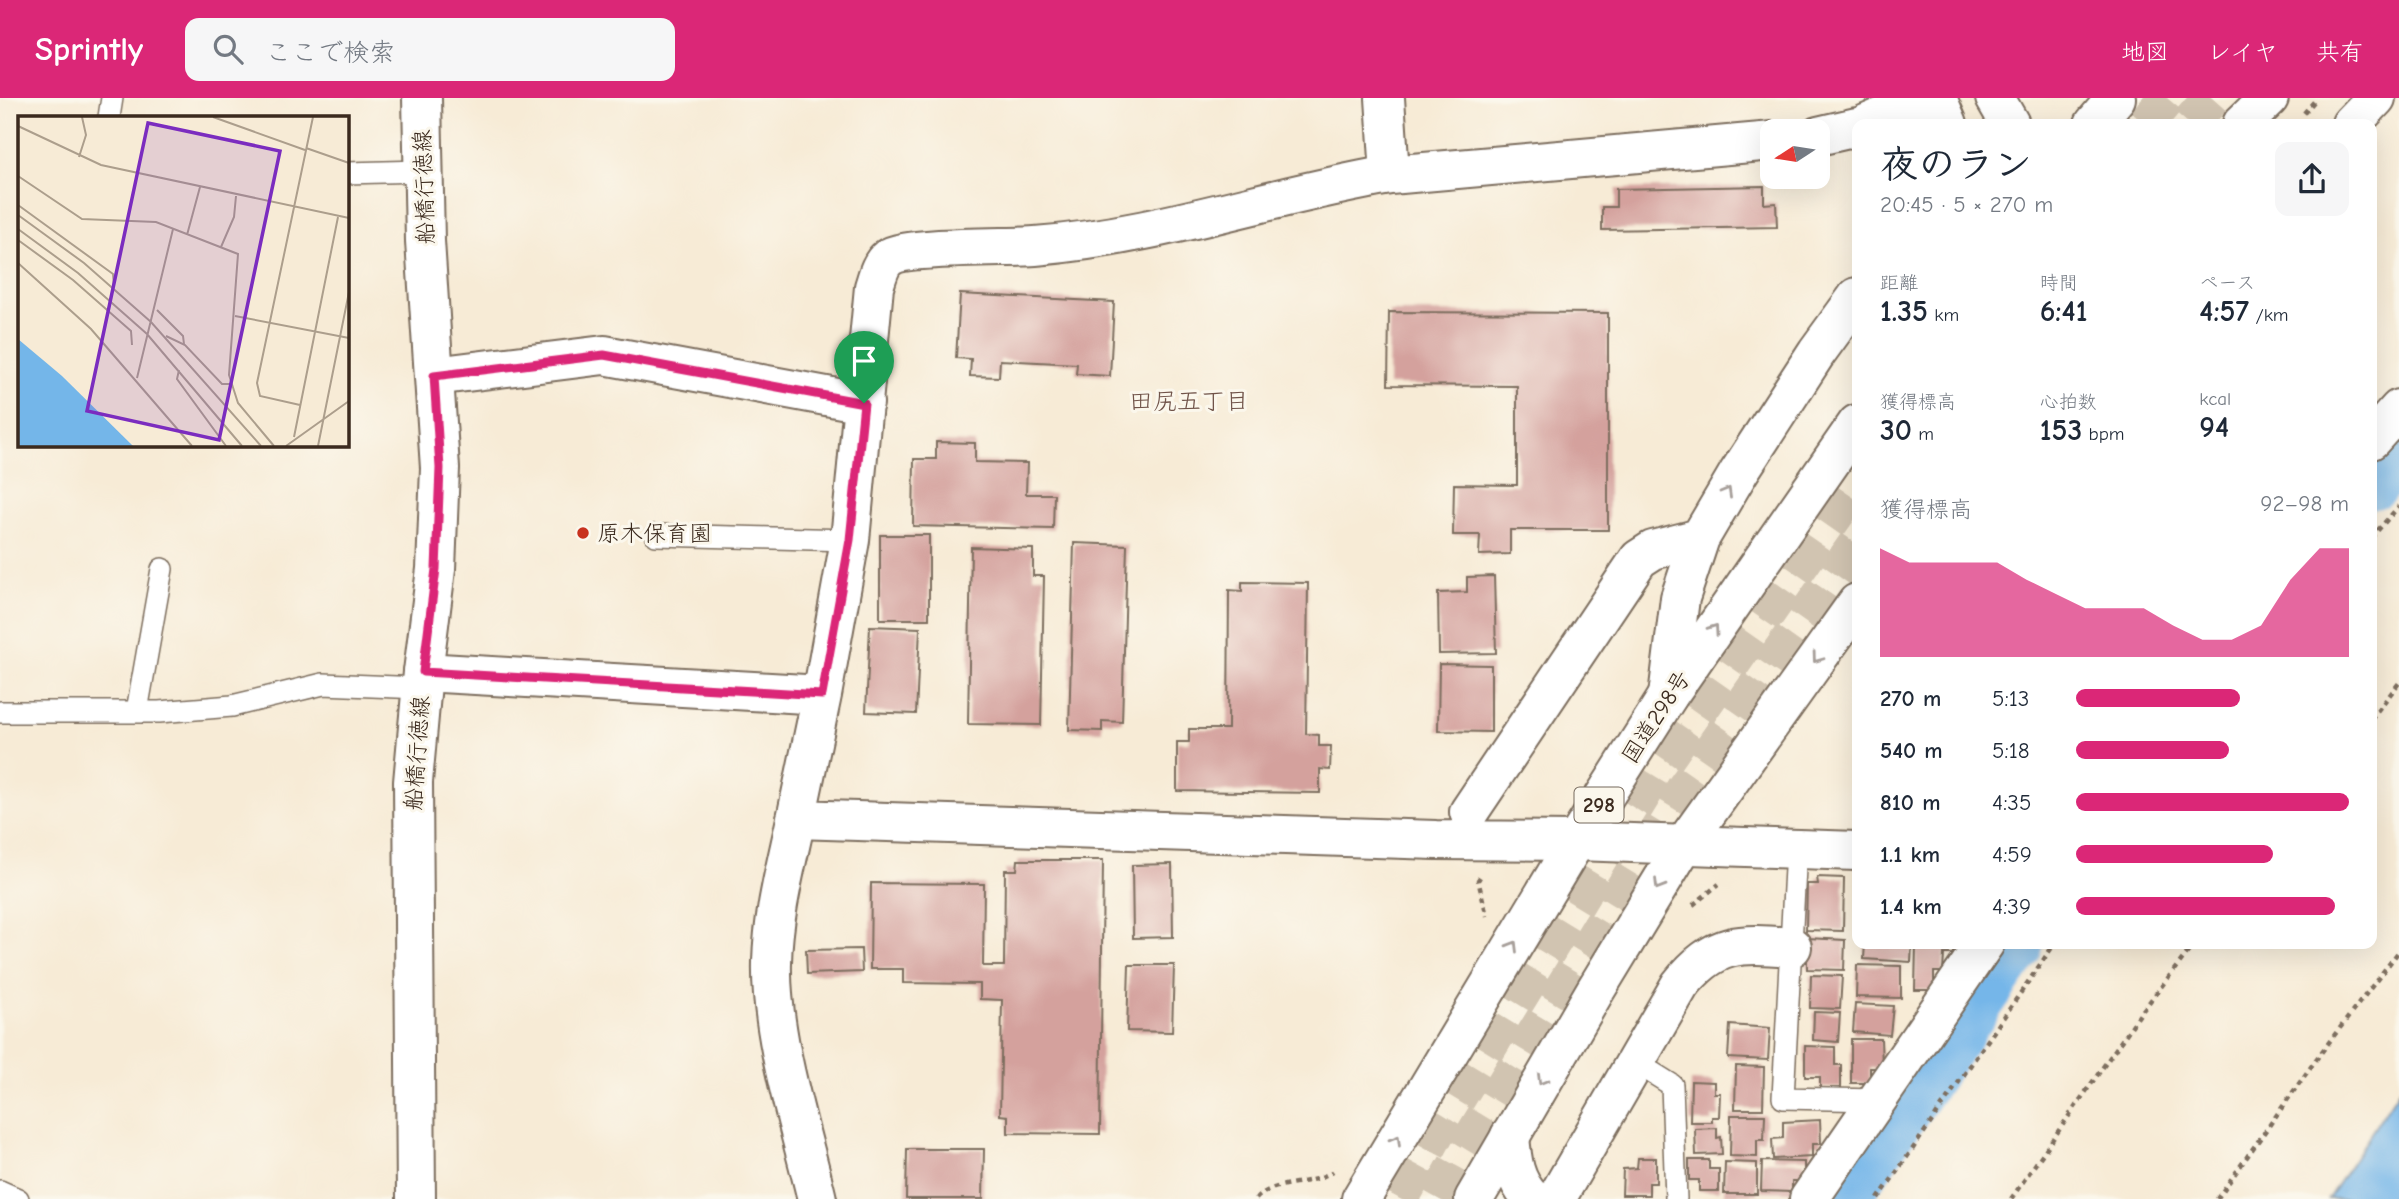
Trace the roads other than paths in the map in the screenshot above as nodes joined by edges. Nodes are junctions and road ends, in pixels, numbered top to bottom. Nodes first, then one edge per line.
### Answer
1 (112, 98) edge
2 (422, 98) edge
3 (1385, 98) edge
4 (1927, 98) edge
5 (1937, 98) edge
6 (1995, 98) edge
7 (2116, 98) edge
8 (2249, 98) edge
9 (2269, 98) edge
10 (2376, 98) edge
11 (109, 116) edge
12 (1878, 119) edge
13 (1946, 119) edge
14 (2007, 119) edge
15 (2098, 119) edge
16 (2234, 119) edge
17 (2247, 119) edge
18 (2356, 119) edge
19 (1852, 128) edge
20 (1830, 133) edge
21 (1760, 142) edge
22 (422, 171) junction
23 (348, 173) edge
24 (1390, 175) junction
25 (1852, 304) edge
26 (434, 376) junction
27 (864, 403) junction
28 (2399, 409) edge
29 (1852, 431) edge
30 (2377, 433) edge
31 (656, 535) dead end
32 (1700, 538) junction
33 (850, 540) junction
34 (162, 569) dead end
35 (1852, 610) edge
36 (422, 680) junction
37 (822, 695) junction
38 (1668, 696) junction
39 (137, 711) junction
40 (0, 712) edge
41 (1469, 812) dead end
42 (796, 819) junction
43 (1576, 841) junction
44 (1682, 846) junction
45 (1796, 849) junction
46 (1852, 851) edge
47 (1792, 947) junction
48 (1981, 949) edge
49 (1635, 1062) junction
50 (1877, 1100) junction
51 (1510, 1136) junction
52 (1350, 1189) edge
53 (0, 1191) edge
54 (18, 1199) edge
55 (416, 1199) edge
56 (817, 1199) edge
57 (1474, 1199) edge
58 (1532, 1199) edge
59 (1556, 1199) edge
60 (1676, 1199) edge
61 (1809, 1199) edge

1 - 11 lane
2 - 22 main road, 船橋行徳線
3 - 24 main road
4 - 12 main road
5 - 13 main road
6 - 14 main road
7 - 15 main road
8 - 16 main road
9 - 17 main road
10 - 18 main road
19 - 20 main road
21 - 24 main road
22 - 23 lane
22 - 26 main road, 船橋行徳線
24 - 27 main road
32 -> 25 main road
26 - 27 main road
26 - 36 main road, 船橋行徳線
27 - 33 main road
28 - 30 main road
38 -> 29 main road, 国道298号 / 298
31 - 33 lane
32 - 38 main road
32 - 41 main road
33 - 37 main road
34 - 39 lane
35 -> 44 main road
36 - 37 main road
36 - 39 lane
36 - 55 main road, 船橋行徳線
37 - 42 main road
38 - 43 main road, 国道298号 / 298
39 - 40 lane
42 - 43 main road
42 - 56 main road
43 - 44 main road
52 -> 43 main road, 国道298号 / 298
44 - 45 main road
44 -> 51 main road
45 - 46 main road
45 - 47 lane
47 - 49 main road
47 - 50 lane
48 - 50 main road
49 - 59 main road
49 - 60 lane
50 - 61 main road
51 - 57 main road
51 - 58 main road
53 - 54 lane

